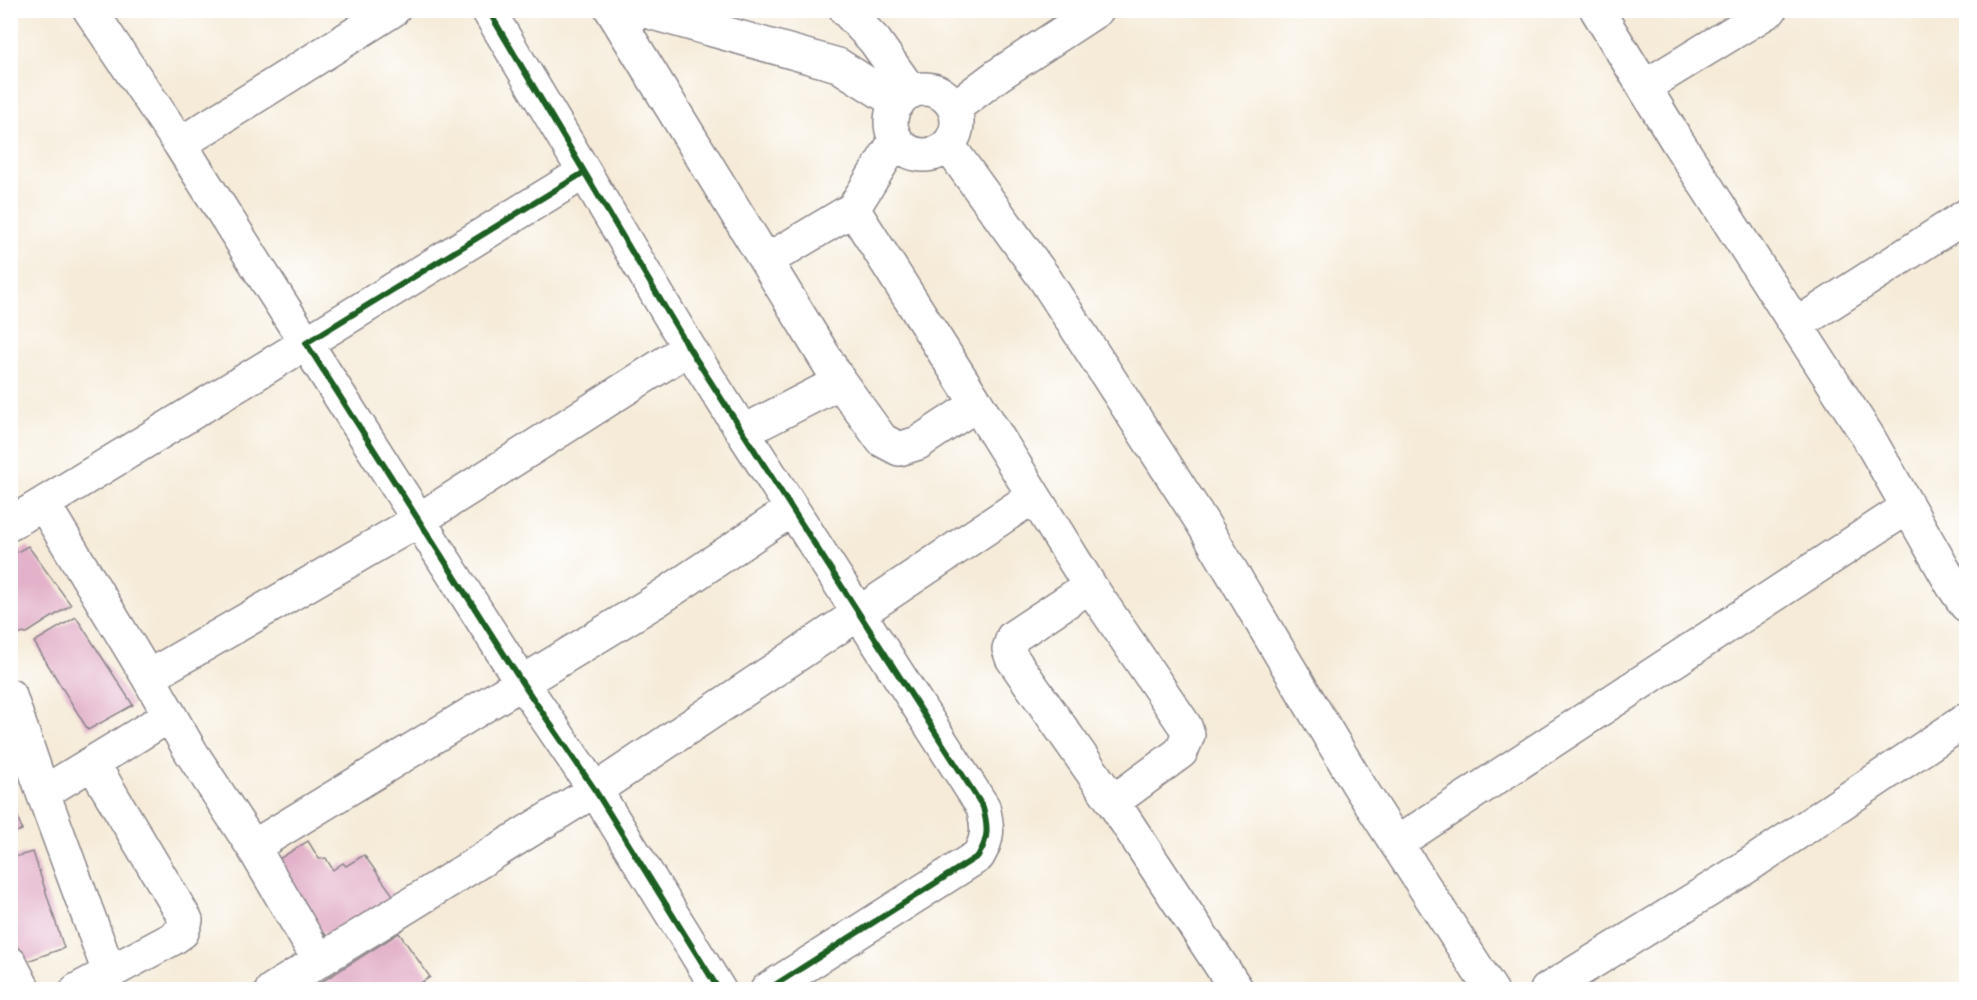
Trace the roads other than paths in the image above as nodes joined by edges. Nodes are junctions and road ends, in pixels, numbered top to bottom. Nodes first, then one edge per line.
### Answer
1 (90, 10) edge
2 (393, 10) edge
3 (488, 10) edge
4 (612, 10) edge
5 (642, 10) edge
6 (846, 10) edge
7 (1096, 10) edge
8 (1597, 10) edge
9 (1770, 10) edge
10 (1644, 87) junction
11 (904, 98) junction
12 (954, 108) junction
13 (896, 140) junction
14 (180, 144) junction
15 (948, 145) junction
16 (583, 173) junction
17 (853, 209) junction
18 (1966, 216) edge
19 (766, 261) junction
20 (1796, 325) junction
21 (306, 343) junction
22 (689, 348) junction
23 (840, 382) junction
24 (977, 404) junction
25 (742, 432) junction
26 (1034, 495) junction
27 (44, 504) junction
28 (1908, 507) junction
29 (791, 510) junction
30 (418, 520) junction
31 (10, 524) edge
32 (1090, 586) junction
33 (1962, 589) edge
34 (858, 612) junction
35 (148, 677) junction
36 (521, 681) junction
37 (10, 696) edge
38 (169, 716) junction
39 (1966, 720) edge
40 (93, 764) junction
41 (595, 790) junction
42 (43, 793) junction
43 (1113, 802) junction
44 (1397, 843) junction
45 (254, 847) junction
46 (319, 960) junction
47 (10, 963) edge
48 (109, 972) junction
49 (280, 988) edge
50 (24, 990) edge
51 (77, 990) edge
52 (719, 990) edge
53 (767, 990) edge
54 (1237, 990) edge
55 (1491, 990) edge
56 (1547, 990) edge

1 - 14 street
2 - 14 street
3 - 16 street
4 - 19 street
5 - 11 street
6 - 11 street
7 - 12 street
8 - 10 street
9 - 10 street
10 - 20 street
11 - 12 street
11 - 13 street
12 - 15 street
13 - 15 street
13 - 17 street
14 - 21 street
15 - 44 street
16 - 21 street
16 - 22 street
17 - 19 street
17 - 24 street
18 - 20 street
19 - 23 street
20 - 28 street
21 - 27 street
21 - 30 street
22 - 25 street
22 - 30 street
23 - 24 street
23 - 25 street
24 - 26 street
25 - 29 street
26 - 32 street
26 - 34 street
27 - 31 street
27 - 35 street
28 - 33 street
28 - 44 street
29 - 34 street
29 - 36 street
30 - 35 street
30 - 36 street
32 - 43 street
32 - 43 street
34 - 41 street
34 - 53 street
35 - 38 street
36 - 41 street
36 - 45 street
37 - 42 street
38 - 40 street
38 - 45 street
39 - 56 street
40 - 42 street
40 - 48 street
41 - 46 street
41 - 52 street
42 - 48 street
43 - 54 street
44 - 55 street
45 - 46 street
46 - 49 street
47 - 50 street
48 - 51 street

